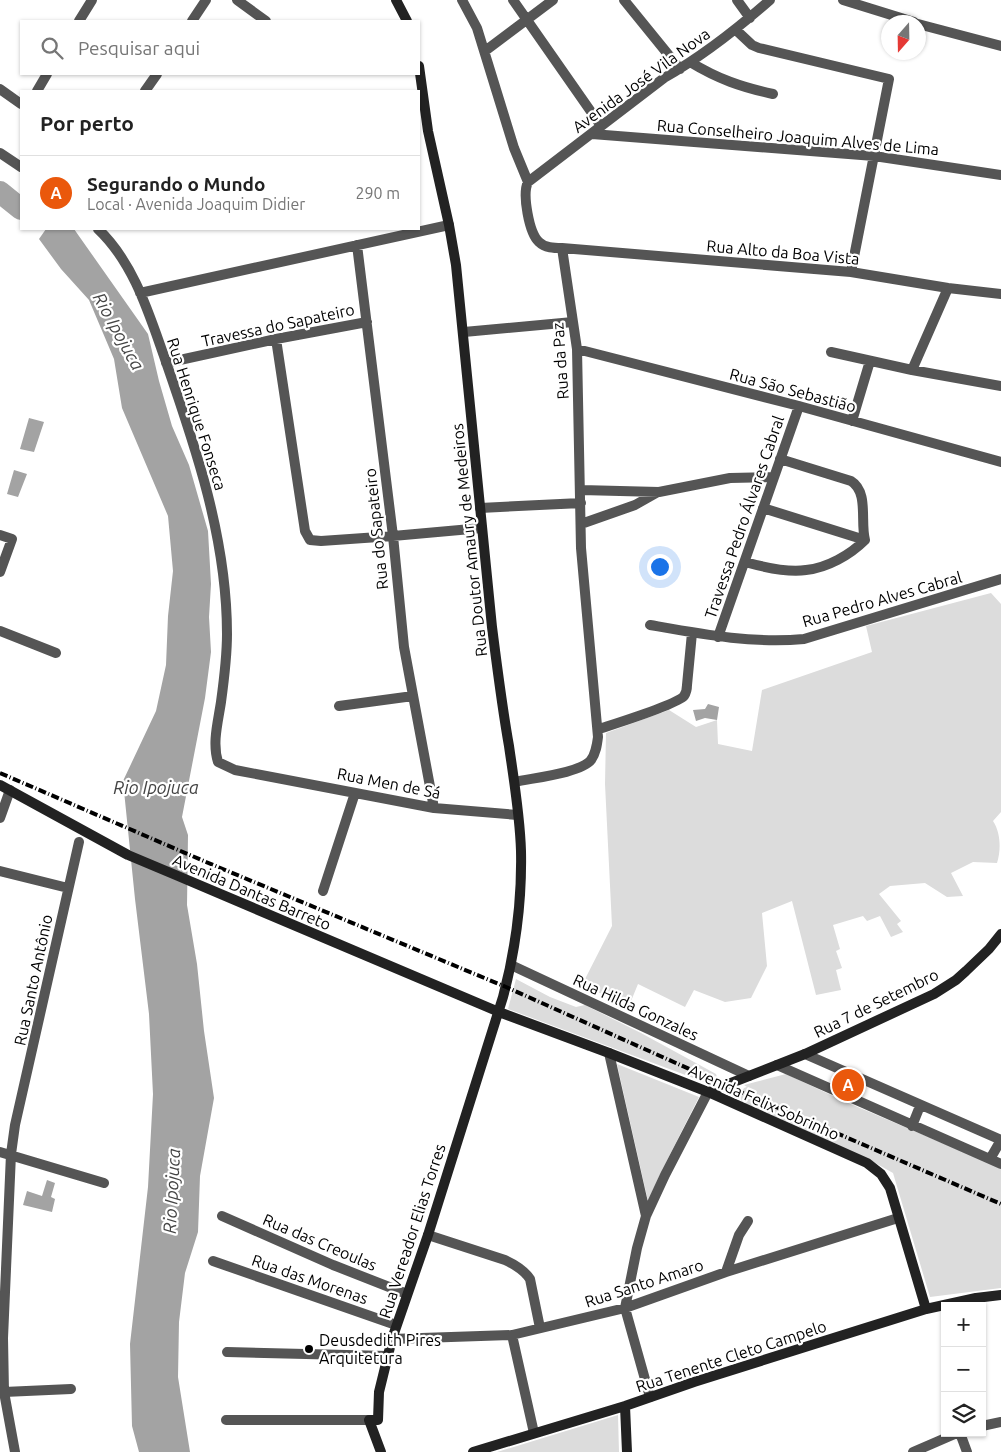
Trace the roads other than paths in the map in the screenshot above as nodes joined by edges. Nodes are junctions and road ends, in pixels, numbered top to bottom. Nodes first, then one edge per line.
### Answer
1 (92, 0) edge
2 (206, 0) edge
3 (237, 0) edge
4 (396, 0) edge
5 (462, 0) edge
6 (513, 0) edge
7 (553, 0) edge
8 (624, 0) edge
9 (737, 0) edge
10 (770, 0) edge
11 (843, 0) edge
12 (891, 15) edge
13 (750, 18) junction
14 (80, 20) edge
15 (193, 20) edge
16 (265, 20) edge
17 (406, 20) edge
18 (527, 20) junction
19 (926, 26) edge
20 (736, 30) junction
21 (1001, 46) edge
22 (485, 51) junction
23 (690, 62) junction
24 (680, 69) junction
25 (420, 73) edge
26 (46, 75) edge
27 (155, 75) edge
28 (0, 89) edge
29 (38, 90) edge
30 (146, 90) edge
31 (772, 94) dead end
32 (20, 103) edge
33 (601, 126) junction
34 (592, 134) junction
35 (0, 152) edge
36 (874, 156) junction
37 (20, 166) edge
38 (1001, 175) edge
39 (528, 182) junction
40 (449, 225) junction
41 (99, 230) edge
42 (357, 245) junction
43 (562, 248) junction
44 (851, 272) junction
45 (948, 288) junction
46 (140, 293) junction
47 (1001, 294) edge
48 (367, 322) junction
49 (573, 322) junction
50 (464, 332) junction
51 (276, 339) junction
52 (577, 350) junction
53 (831, 352) dead end
54 (870, 361) junction
55 (166, 364) junction
56 (912, 370) junction
57 (1001, 386) edge
58 (799, 406) junction
59 (852, 421) junction
60 (780, 460) junction
61 (1001, 462) edge
62 (774, 477) junction
63 (581, 490) junction
64 (659, 492) junction
65 (580, 504) junction
66 (480, 508) junction
67 (764, 508) junction
68 (581, 524) junction
69 (482, 528) junction
70 (0, 534) edge
71 (392, 536) junction
72 (864, 540) junction
73 (744, 562) junction
74 (0, 572) edge
75 (1001, 579) edge
76 (650, 625) dead end
77 (0, 631) edge
78 (692, 633) junction
79 (718, 637) junction
80 (56, 653) dead end
81 (413, 696) junction
82 (339, 706) dead end
83 (598, 729) junction
84 (255, 773) joint
85 (515, 782) junction
86 (0, 785) edge
87 (10, 790) junction
88 (354, 793) junction
89 (434, 808) junction
90 (518, 815) junction
91 (0, 818) edge
92 (79, 842) dead end
93 (0, 871) edge
94 (68, 888) junction
95 (323, 891) dead end
96 (1001, 934) edge
97 (511, 964) junction
98 (498, 1012) junction
99 (609, 1053) junction
100 (805, 1054) junction
101 (777, 1065) junction
102 (748, 1076) junction
103 (708, 1092) junction
104 (920, 1106) junction
105 (912, 1126) junction
106 (1001, 1140) edge
107 (0, 1152) edge
108 (11, 1154) junction
109 (990, 1159) junction
110 (1001, 1164) edge
111 (104, 1183) dead end
112 (222, 1216) dead end
113 (646, 1216) junction
114 (898, 1218) junction
115 (748, 1221) dead end
116 (428, 1235) junction
117 (213, 1261) dead end
118 (726, 1272) junction
119 (407, 1294) junction
120 (1001, 1295) edge
121 (626, 1308) junction
122 (926, 1309) junction
123 (396, 1325) junction
124 (540, 1328) junction
125 (512, 1336) junction
126 (392, 1339) junction
127 (227, 1352) dead end
128 (388, 1356) junction
129 (2, 1367) edge
130 (71, 1389) dead end
131 (4, 1392) junction
132 (650, 1397) junction
133 (625, 1406) junction
134 (226, 1420) dead end
135 (369, 1420) junction
136 (1001, 1422) edge
137 (986, 1425) edge
138 (534, 1433) junction
139 (949, 1437) edge
140 (960, 1437) edge
141 (15, 1452) edge
142 (381, 1452) edge
143 (473, 1452) edge
144 (627, 1452) edge
145 (913, 1452) edge
146 (967, 1452) edge

1 - 14 street
2 - 15 street
3 - 16 street
4 - 17 main road
5 - 22 street
6 - 18 street
7 - 18 street
8 - 24 street
9 - 13 street
10 - 13 street, Avenida José Vila Nova
11 - 12 street
13 - 20 street, Avenida José Vila Nova
18 - 22 street
18 - 33 street
19 - 21 street
20 - 23 street, Avenida José Vila Nova
20 - 36 street
22 - 39 street
23 - 24 street, Avenida José Vila Nova
23 - 31 street
24 - 33 street, Avenida José Vila Nova
25 - 40 main road, Rua Doutor Amaury de Medeiros
26 - 29 street
27 - 30 street
28 - 32 street
33 - 34 street, Avenida José Vila Nova
34 - 36 street, Rua Conselheiro Joaquim Alves de Lima
34 - 39 street, Avenida José Vila Nova
35 - 37 street
36 - 38 street, Rua Conselheiro Joaquim Alves de Lima
36 - 44 street
39 - 43 street
40 - 42 street
40 - 50 main road, Rua Doutor Amaury de Medeiros
41 - 46 street, Rua Henrique Fonseca
42 - 46 street
42 - 48 street, Rua do Sapateiro
43 - 44 street, Rua Alto da Boa Vista
43 - 49 street, Rua da Paz
44 - 45 street, Rua Alto da Boa Vista
45 - 47 street, Rua Alto da Boa Vista
45 - 56 street
46 - 55 street, Rua Henrique Fonseca
48 - 51 street, Travessa do Sapateiro
48 - 71 street, Rua do Sapateiro
49 - 50 street
49 - 52 street, Rua da Paz
50 - 66 main road, Rua Doutor Amaury de Medeiros
51 - 55 street, Travessa do Sapateiro
51 - 71 street
52 - 58 street, Rua São Sebastião
52 - 63 street, Rua da Paz
53 - 54 street
54 - 56 street
54 - 59 street
55 - 84 street, Rua Henrique Fonseca
56 - 57 street
58 - 59 street, Rua São Sebastião
58 - 60 street, Travessa Pedro Álvares Cabral
59 - 61 street, Rua São Sebastião
60 - 62 street, Travessa Pedro Álvares Cabral
60 - 72 street
62 - 64 street
62 - 67 street, Travessa Pedro Álvares Cabral
63 - 64 street
63 - 65 street, Rua da Paz
64 - 68 street
65 - 66 street
65 - 68 street, Rua da Paz
66 - 69 main road, Rua Doutor Amaury de Medeiros
67 - 72 street
67 - 73 street, Travessa Pedro Álvares Cabral
68 - 83 street, Rua da Paz
69 - 71 street
69 - 85 main road, Rua Doutor Amaury de Medeiros
70 - 74 street
71 - 81 street, Rua do Sapateiro
72 - 73 street
73 - 79 street, Travessa Pedro Álvares Cabral
75 - 79 street, Rua Pedro Alves Cabral
76 - 78 street, Rua Pedro Alves Cabral
77 - 80 street
78 - 79 street, Rua Pedro Alves Cabral
78 - 83 street
81 - 82 street
81 - 89 street, Rua do Sapateiro
83 - 85 street, Rua da Paz
84 - 88 street, Rua Men de Sá
85 - 90 main road, Rua Doutor Amaury de Medeiros
86 - 87 main road, Avenida Dantas Barreto
87 - 91 street
87 - 98 main road, Avenida Dantas Barreto
88 - 89 street, Rua Men de Sá
88 - 95 street
89 - 90 street, Rua Men de Sá
90 - 97 main road, Rua Doutor Amaury de Medeiros
92 - 94 street, Rua Santo Antônio
93 - 94 street
94 - 108 street, Rua Santo Antônio
96 - 100 main road, Rua 7 de Setembro
97 - 98 main road, Rua Doutor Amaury de Medeiros
97 - 102 street, Rua Hilda Gonzales
98 - 99 main road, Avenida Felix Sobrinho
98 - 116 main road, Rua Vereador Elias Torres
99 - 103 main road, Avenida Felix Sobrinho
99 - 113 street
100 - 101 main road, Rua 7 de Setembro
100 - 104 street
101 - 102 main road, Rua 7 de Setembro
101 - 105 street
102 - 103 main road, Rua 7 de Setembro
103 - 113 street
103 - 114 main road, Avenida Felix Sobrinho
104 - 105 street
104 - 106 street
105 - 109 street
106 - 109 street
107 - 108 street
108 - 111 street
108 - 129 street, Rua Santo Antônio
109 - 110 street
112 - 119 street, Rua das Creoulas
113 - 121 street
114 - 118 street, Rua Santo Amaro
114 - 122 main road, Avenida Felix Sobrinho
115 - 118 street
116 - 119 main road, Rua Vereador Elias Torres
116 - 124 street
117 - 123 street, Rua das Morenas
118 - 121 street, Rua Santo Amaro
119 - 123 main road, Rua Vereador Elias Torres
120 - 122 main road, Rua Tenente Cleto Campelo
121 - 124 street, Rua Santo Amaro
121 - 132 street
122 - 132 main road, Rua Tenente Cleto Campelo
123 - 126 main road, Rua Vereador Elias Torres
124 - 125 street, Rua Santo Amaro
125 - 126 street, Rua Santo Amaro
125 - 138 street
126 - 128 main road, Rua Vereador Elias Torres
127 - 128 street
128 - 135 main road, Rua Vereador Elias Torres
129 - 131 street, Rua Santo Antônio
130 - 131 street
131 - 141 street, Rua Santo Antônio
132 - 133 main road, Rua Tenente Cleto Campelo
133 - 138 main road, Rua Tenente Cleto Campelo
133 - 144 main road
134 - 135 street
135 - 142 main road
136 - 137 street
138 - 143 main road, Rua Tenente Cleto Campelo
139 - 145 street
140 - 146 street

